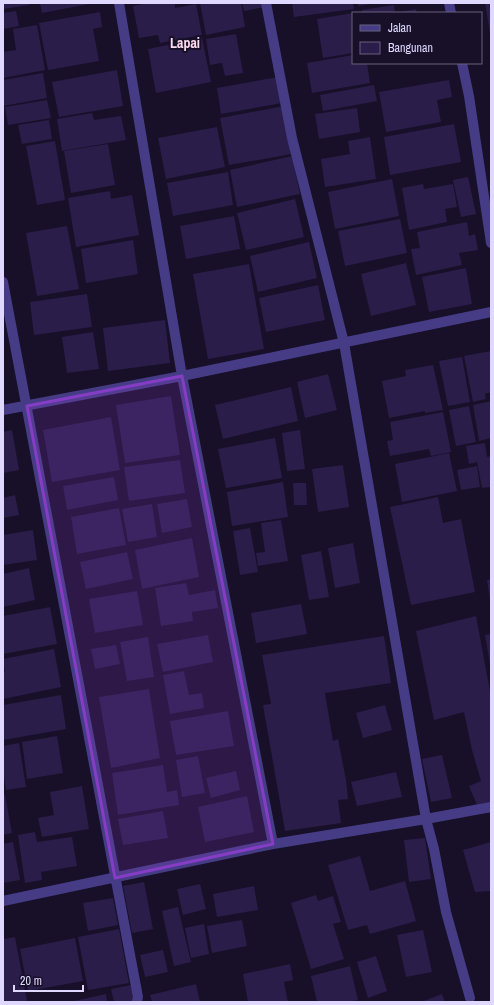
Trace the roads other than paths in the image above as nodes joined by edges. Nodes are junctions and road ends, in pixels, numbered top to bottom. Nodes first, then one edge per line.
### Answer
1 (119, 3) edge
2 (266, 3) edge
3 (462, 64) edge
4 (491, 243) edge
5 (3, 282) edge
6 (491, 312) edge
7 (344, 343) junction
8 (182, 376) junction
9 (27, 406) junction
10 (3, 410) edge
11 (491, 807) edge
12 (426, 819) junction
13 (273, 844) junction
14 (115, 878) junction
15 (3, 901) edge
16 (470, 998) dead end
17 (137, 1002) edge

1 - 8 street
2 - 7 street
3 - 4 street
5 - 9 street
6 - 7 street
7 - 8 street
7 - 12 street
8 - 9 street
8 - 13 street
9 - 10 street
9 - 14 street
11 - 12 street
12 - 13 street
12 - 16 street
13 - 14 street
14 - 15 street
14 - 17 street

